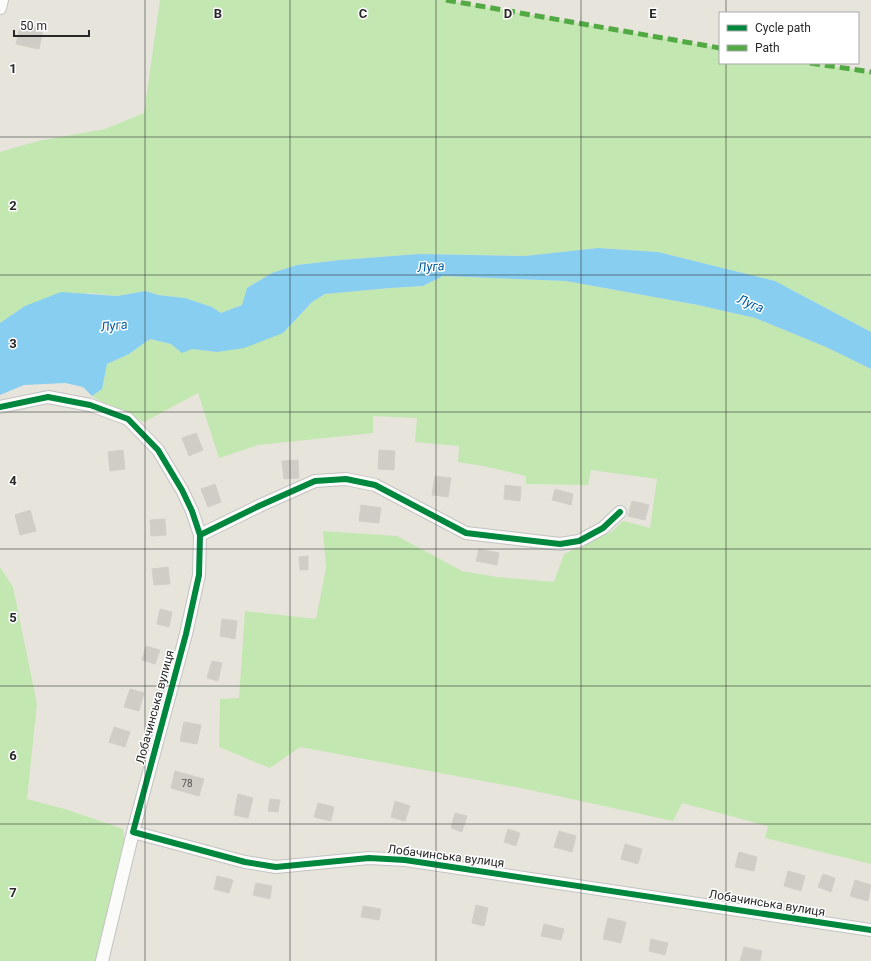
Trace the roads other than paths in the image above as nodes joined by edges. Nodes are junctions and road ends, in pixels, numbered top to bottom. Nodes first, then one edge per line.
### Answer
1 (2, 0) edge
2 (0, 8) edge
3 (0, 407) edge
4 (620, 512) dead end
5 (200, 535) junction
6 (133, 832) junction
7 (871, 930) edge
8 (102, 961) edge

1 - 2 street
3 - 5 street, Лобачинська вулиця
4 - 5 street
5 - 6 street, Лобачинська вулиця
6 - 7 street, Лобачинська вулиця
6 - 8 street

